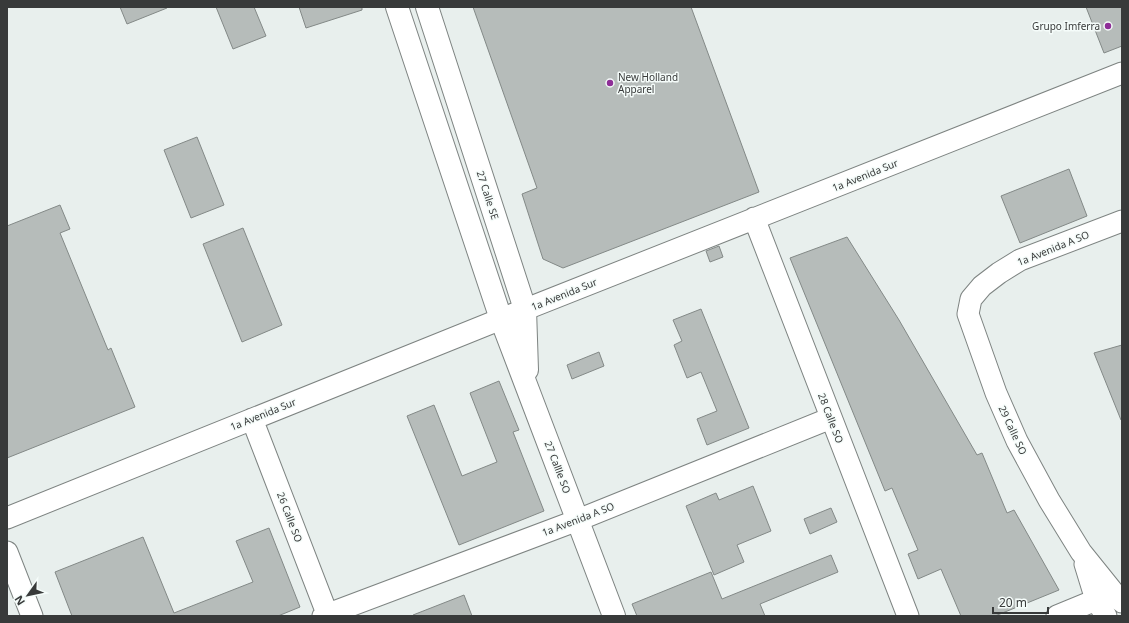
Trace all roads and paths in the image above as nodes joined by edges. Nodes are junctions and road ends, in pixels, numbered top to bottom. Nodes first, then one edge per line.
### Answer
1 (397, 7) edge
2 (427, 7) edge
3 (1122, 74) edge
4 (754, 218) junction
5 (1122, 220) edge
6 (971, 299) joint
7 (525, 309) junction
8 (501, 319) junction
9 (528, 388) junction
10 (831, 418) junction
11 (252, 419) junction
12 (7, 518) edge
13 (578, 520) junction
14 (7, 552) edge
15 (1109, 603) edge
16 (326, 615) edge
17 (32, 616) edge
18 (614, 616) edge
19 (908, 616) edge
20 (1057, 616) edge

1 - 8 main road
2 - 7 main road, 27 Calle SE
3 - 4 street, 1a Avenida Sur
4 - 7 street, 1a Avenida Sur
4 - 10 street, 28 Calle SO
5 - 6 street, 1a Avenida A SO
6 - 15 street, 29 Calle SO
7 - 8 street, 1a Avenida Sur
7 - 9 main road, 27 Calle SE
8 - 9 main road, 27 Callle SO
8 - 11 street, 1a Avenida Sur
9 - 13 main road, 27 Callle SO
10 - 13 street, 1a Avenida A SO
10 - 19 street, 28 Calle SO
11 - 12 street, 1a Avenida Sur
11 - 16 street, 26 Calle SO
13 - 16 street, 1a Avenida A SO
13 - 18 main road, 27 Callle SO
14 - 17 street
15 - 20 street

